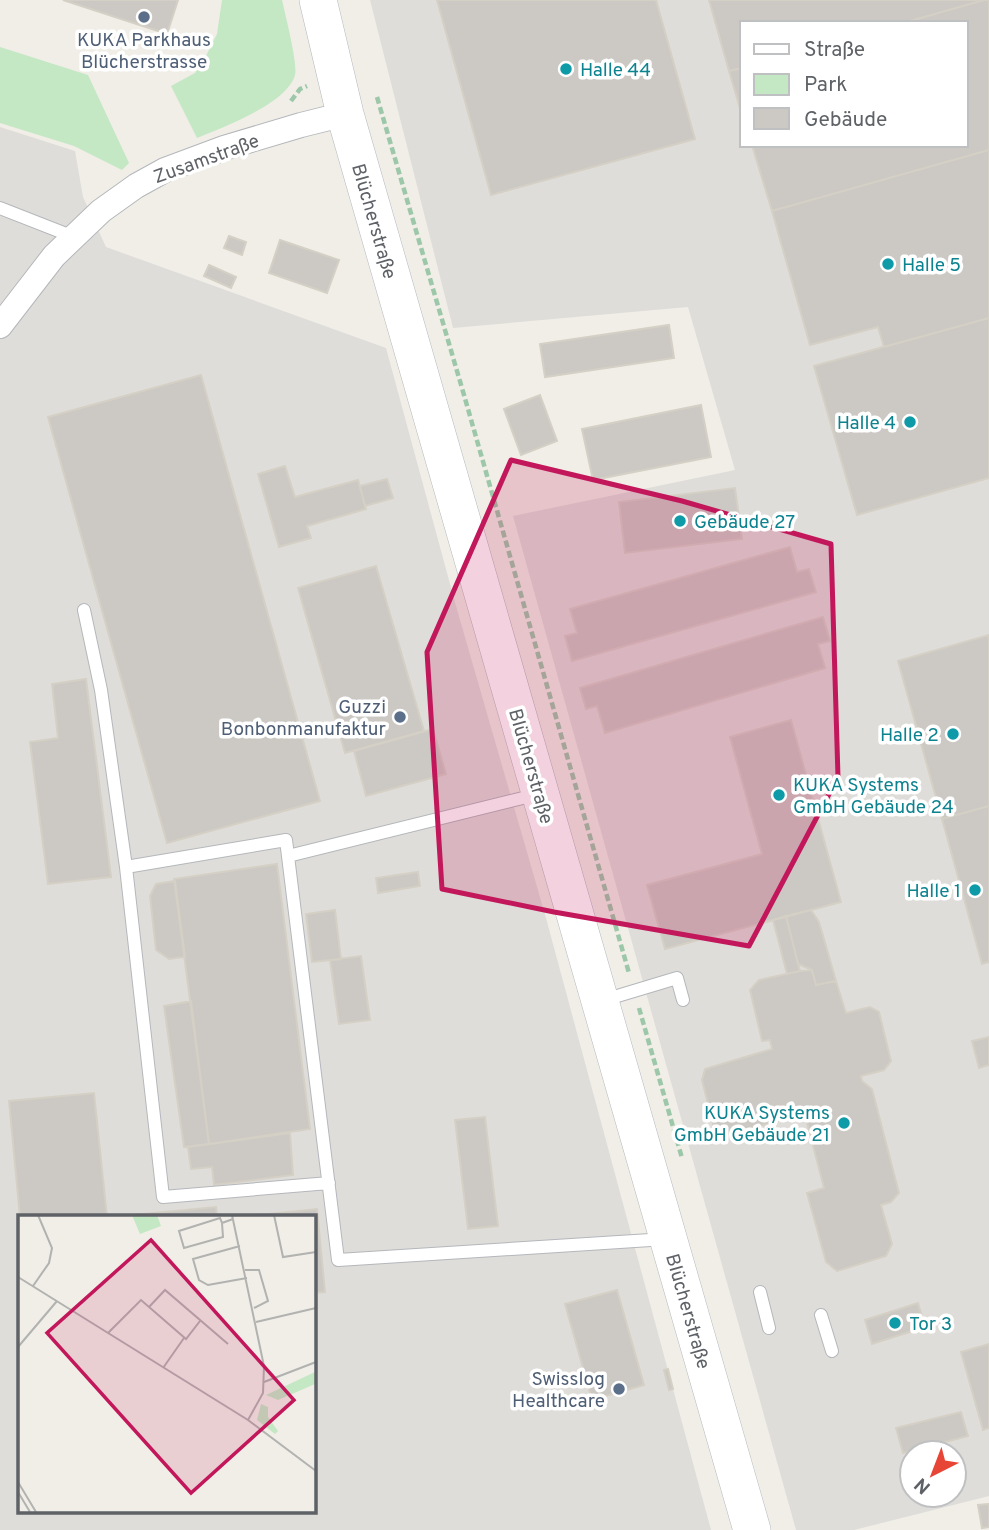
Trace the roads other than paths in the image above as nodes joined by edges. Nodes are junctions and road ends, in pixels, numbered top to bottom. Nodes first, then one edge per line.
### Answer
1 (318, 0) edge
2 (345, 114) junction
3 (0, 208) edge
4 (74, 237) junction
5 (0, 326) edge
6 (84, 610) dead end
7 (541, 794) junction
8 (288, 856) junction
9 (126, 867) junction
10 (683, 1000) dead end
11 (600, 1001) junction
12 (329, 1183) junction
13 (669, 1239) junction
14 (760, 1292) dead end
15 (821, 1315) dead end
16 (769, 1328) dead end
17 (832, 1351) dead end
18 (752, 1530) edge

1 - 2 main road, Blücherstraße
2 - 4 street, Zusamstraße
2 - 7 main road, Blücherstraße
3 - 4 lane
4 - 5 street, Zusamstraße
6 - 9 lane
7 - 8 lane
7 - 11 main road, Blücherstraße
8 - 9 lane
8 - 12 lane
9 - 12 lane
10 - 11 lane
11 - 13 main road, Blücherstraße
12 - 13 lane
13 - 18 main road, Blücherstraße
14 - 16 lane
15 - 17 lane

